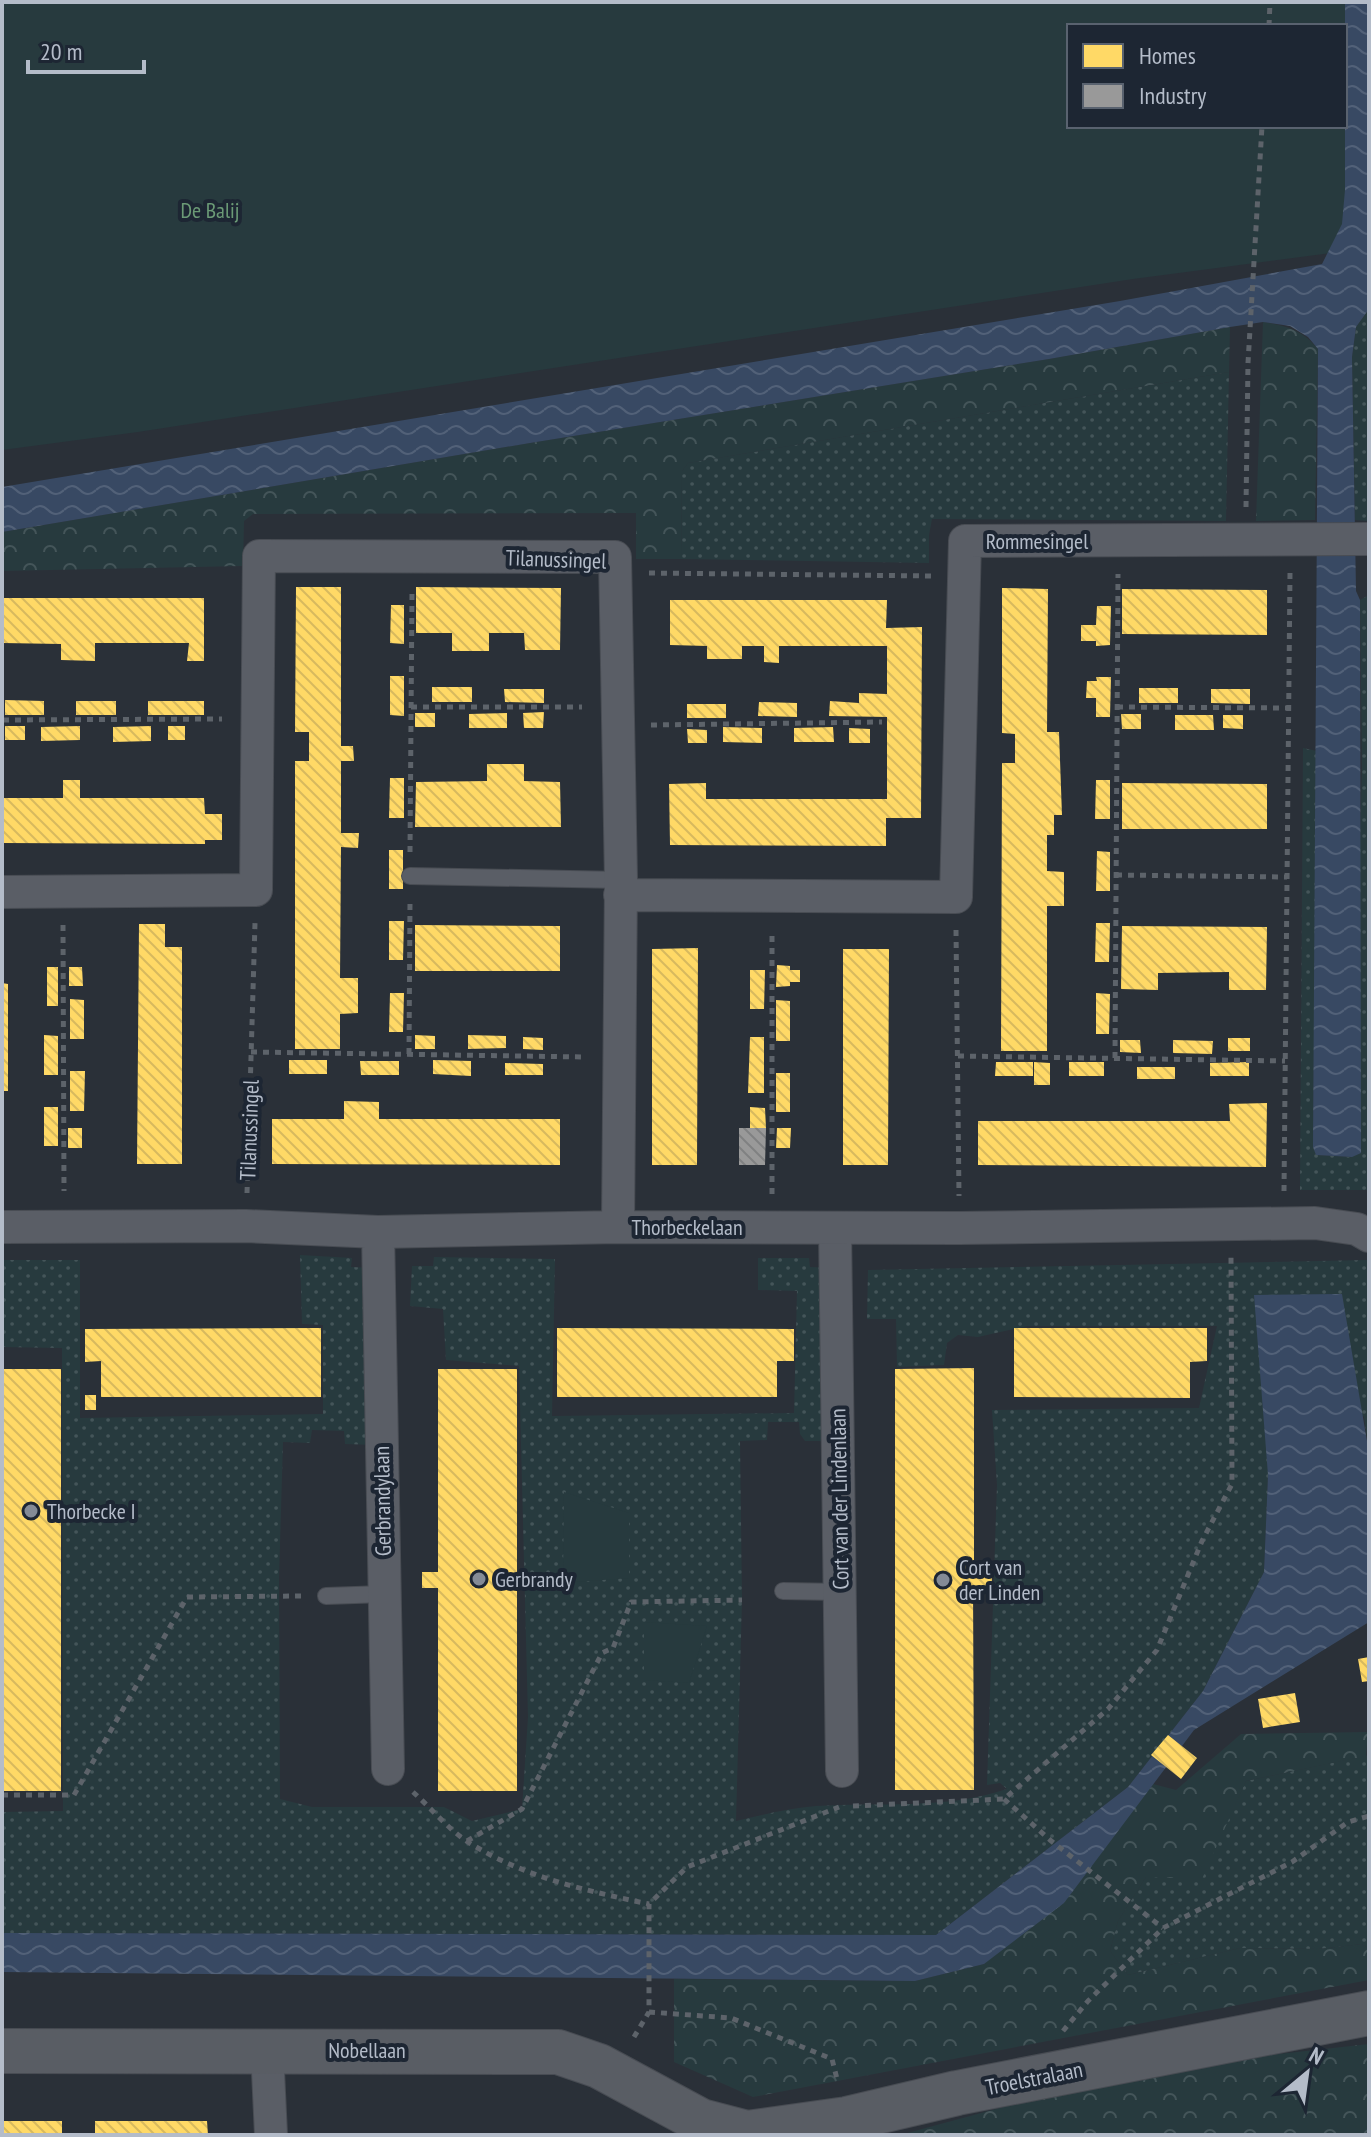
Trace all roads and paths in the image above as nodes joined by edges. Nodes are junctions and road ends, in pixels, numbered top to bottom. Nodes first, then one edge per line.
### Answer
1 (1270, 2) edge
2 (1269, 24) edge
3 (1262, 128) edge
4 (1369, 539) edge
5 (1245, 540) junction
6 (1291, 540) junction
7 (1118, 541) junction
8 (413, 557) junction
9 (616, 572) junction
10 (964, 577) junction
11 (411, 707) junction
12 (1117, 707) junction
13 (1289, 708) junction
14 (618, 716) junction
15 (258, 719) junction
16 (3, 720) edge
17 (882, 722) dead end
18 (1116, 875) junction
19 (410, 876) junction
20 (1287, 877) junction
21 (620, 887) junction
22 (256, 890) junction
23 (2, 892) edge
24 (63, 892) junction
25 (772, 895) junction
26 (956, 897) junction
27 (251, 1052) junction
28 (409, 1054) junction
29 (958, 1056) junction
30 (619, 1057) junction
31 (1115, 1058) junction
32 (1285, 1061) junction
33 (1284, 1223) junction
34 (246, 1226) junction
35 (1230, 1226) junction
36 (2, 1227) edge
37 (64, 1227) junction
38 (618, 1227) junction
39 (772, 1228) junction
40 (835, 1228) junction
41 (959, 1228) junction
42 (378, 1232) junction
43 (1369, 1236) edge
44 (783, 1591) dead end
45 (840, 1592) junction
46 (384, 1594) junction
47 (326, 1596) joint
48 (742, 1600) dead end
49 (388, 1769) joint
50 (842, 1771) joint
51 (2, 1795) edge
52 (1004, 1799) junction
53 (840, 1806) junction
54 (1369, 1816) edge
55 (467, 1841) junction
56 (649, 1904) junction
57 (1163, 1928) junction
58 (1369, 2013) edge
59 (267, 2050) junction
60 (2, 2051) edge
61 (1053, 2074) junction
62 (847, 2119) junction
63 (701, 2128) edge
64 (271, 2135) edge

1 - 2 path
3 - 5 path
4 - 6 street, Rommesingel
5 - 6 street, Rommesingel
5 - 7 street, Rommesingel
6 - 13 path
7 - 10 street, Rommesingel
7 - 12 path
8 - 9 street, Tilanussingel
8 - 11 path
8 - 15 street, Tilanussingel
9 - 10 path
9 - 14 street, Tilanussingel
10 - 26 street, Rommesingel
11 - 14 path
11 - 19 path
12 - 13 path
12 - 18 path
13 - 20 path
14 - 17 path
14 - 21 street, Tilanussingel
15 - 16 path
15 - 22 street, Tilanussingel
18 - 20 path
18 - 31 path
19 - 21 lane
19 - 28 path
20 - 32 path
21 - 25 street
21 - 30 street, Tilanussingel
22 - 24 street
22 - 27 path, Tilanussingel
23 - 24 street
24 - 37 path
25 - 26 street
25 - 39 path
26 - 29 path
27 - 28 path
27 - 34 path, Tilanussingel
28 - 30 path
29 - 31 path
29 - 41 path
30 - 38 street, Tilanussingel
31 - 32 path
32 - 33 path
33 - 35 street, Thorbeckelaan
33 - 43 street, Thorbeckelaan
34 - 37 street, Thorbeckelaan
34 - 42 street, Thorbeckelaan
35 - 41 street, Thorbeckelaan
35 - 52 path
36 - 37 street, Thorbeckelaan
38 - 39 street, Thorbeckelaan
38 - 42 street, Thorbeckelaan
39 - 40 street, Thorbeckelaan
40 - 41 street, Thorbeckelaan
40 - 45 street, Cort van der Lindenlaan
42 - 46 street, Gerbrandylaan
44 - 45 lane
45 - 50 street, Cort van der Lindenlaan
46 - 47 lane
46 - 49 street, Gerbrandylaan
47 - 51 path
48 - 55 path
49 - 55 path
50 - 53 path
52 - 53 path
52 - 57 path
53 - 56 path
54 - 57 path
55 - 56 path
56 - 62 path
57 - 61 path
58 - 61 street, Troelstralaan
59 - 60 street, Nobellaan
59 - 63 street, Nobellaan
59 - 64 street
61 - 62 street, Troelstralaan
62 - 63 street, Troelstralaan

